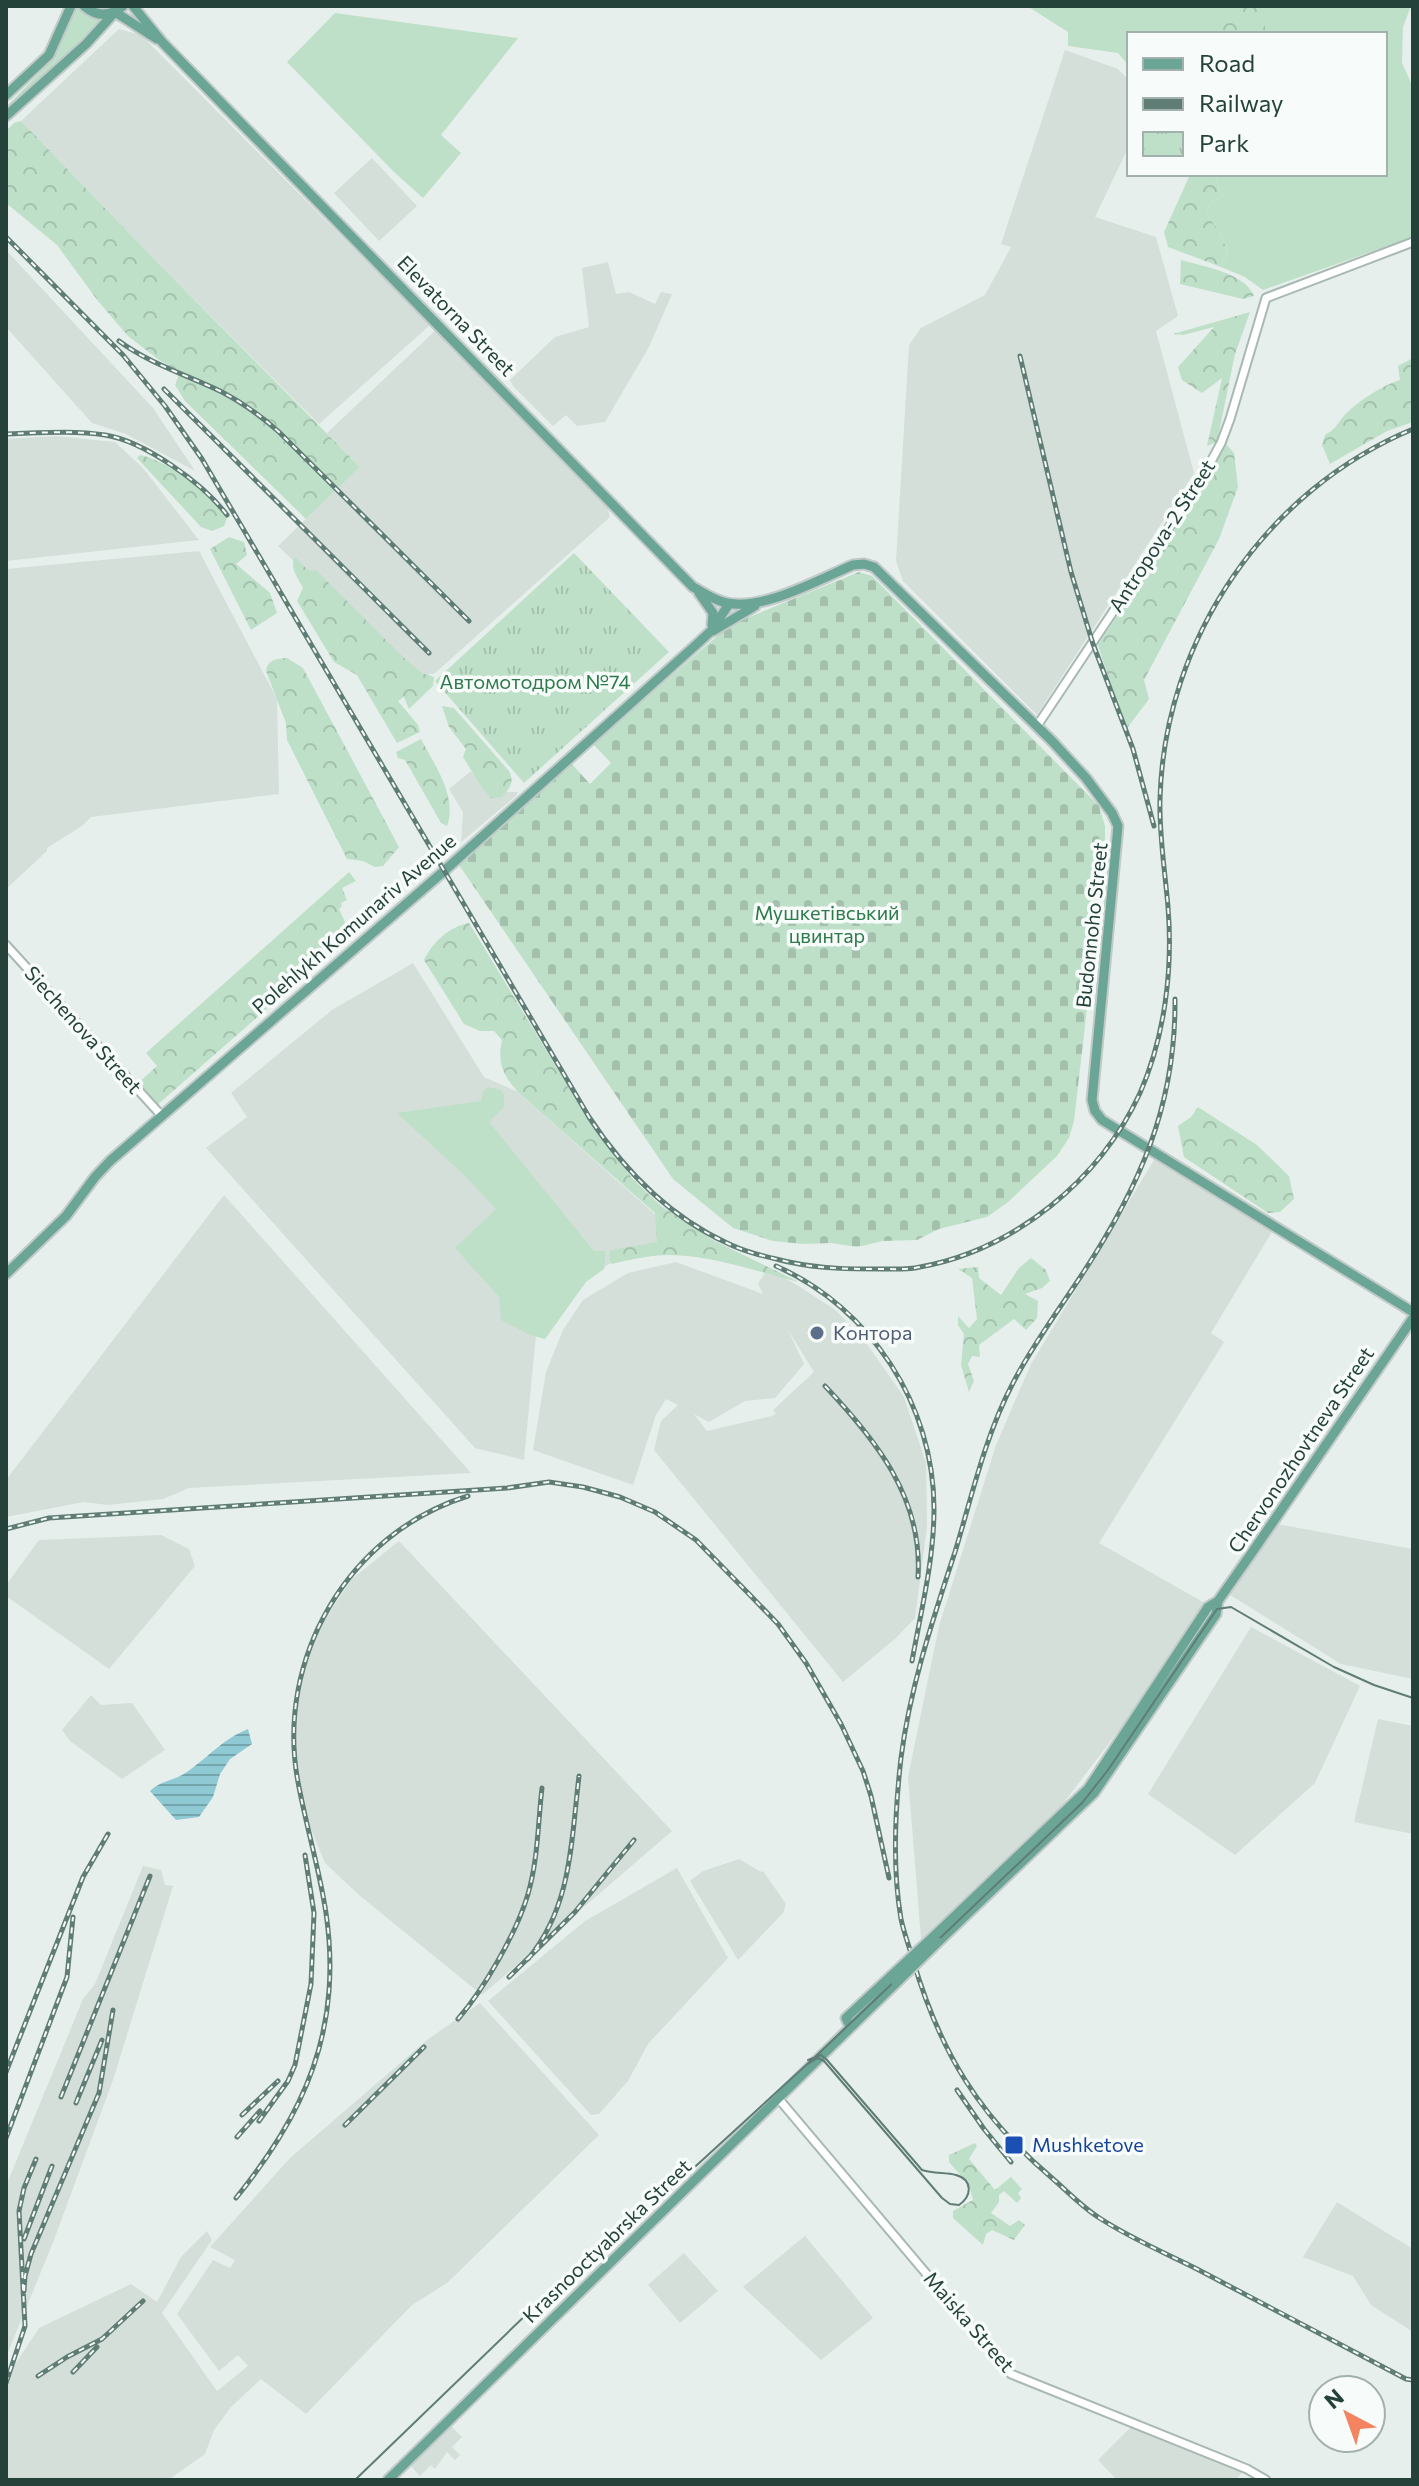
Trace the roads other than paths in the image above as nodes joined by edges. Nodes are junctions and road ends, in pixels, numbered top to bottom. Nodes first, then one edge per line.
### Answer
1 (71, 6) edge
2 (84, 6) edge
3 (133, 6) edge
4 (119, 9) edge
5 (163, 43) junction
6 (6, 95) edge
7 (6, 116) edge
8 (1413, 242) edge
9 (693, 587) junction
10 (768, 600) junction
11 (729, 604) junction
12 (707, 635) junction
13 (1037, 726) junction
14 (6, 945) edge
15 (161, 1115) junction
16 (6, 1274) edge
17 (1413, 1315) edge
18 (848, 2022) joint
19 (778, 2098) junction
20 (388, 2480) edge
21 (1266, 2480) edge

1 - 6 main road
2 - 4 main road
3 - 5 main road, Elevatorna Street
4 - 5 main road, Elevatorna Street
4 - 7 main road
5 - 9 main road, Elevatorna Street
8 - 13 street, Antropova-2 Street
9 - 11 main road, Elevatorna Street
9 - 12 main road
10 - 11 main road, Budonnoho Street
10 - 12 main road
10 - 13 main road, Budonnoho Street
11 - 12 main road, Polehlykh Komunariv Avenue
12 - 15 main road, Polehlykh Komunariv Avenue
13 - 17 main road, Budonnoho Street
14 - 15 street, Siechenova Street
15 - 16 main road, Polehlykh Komunariv Avenue
17 - 18 main road, Chervonozhovtneva Street, bridge
18 - 19 main road, Krasnooctyabrska Street
19 - 20 main road, Krasnooctyabrska Street
19 - 21 street, Maiska Street

